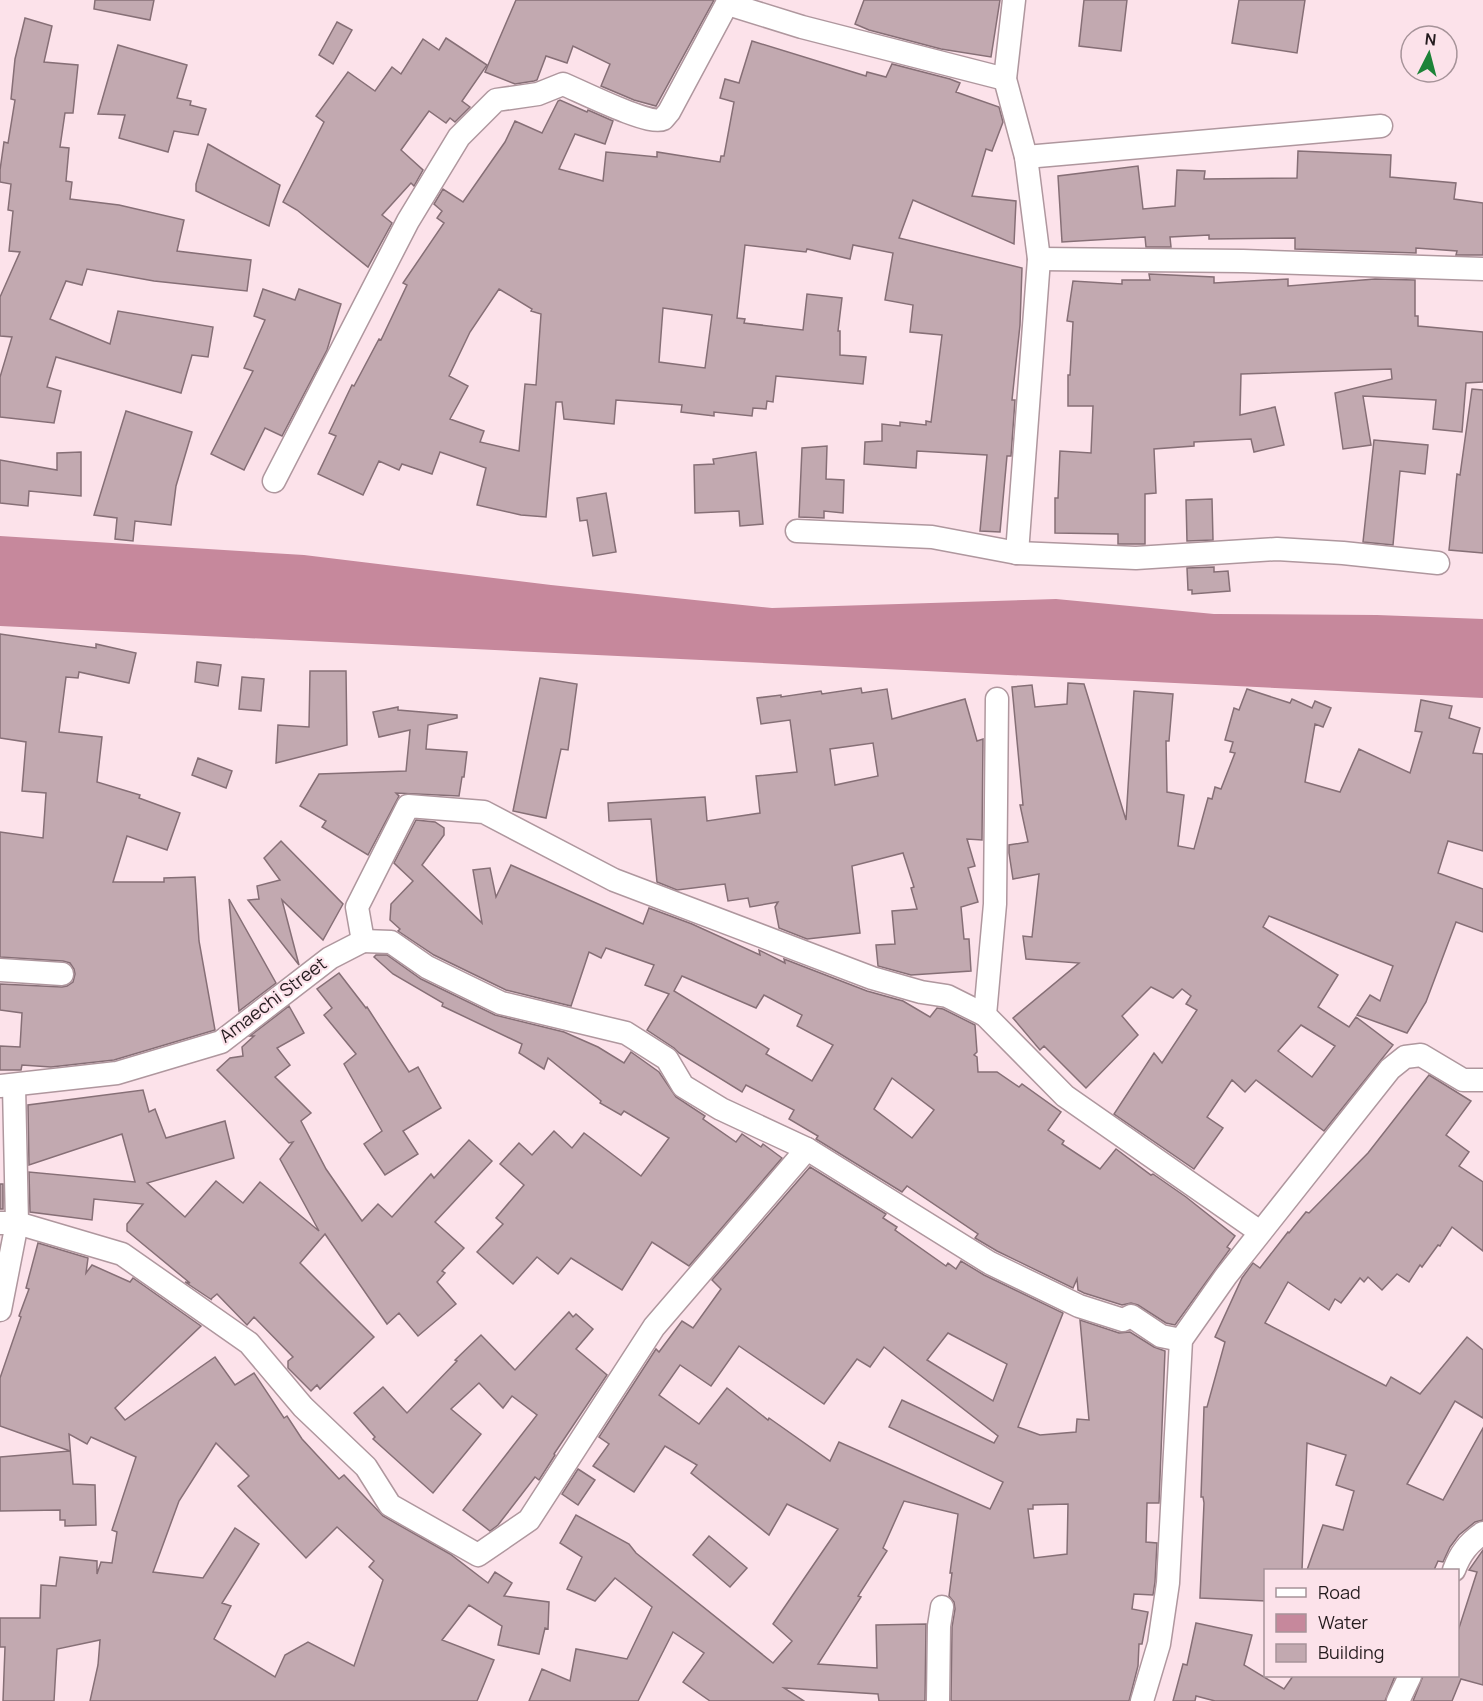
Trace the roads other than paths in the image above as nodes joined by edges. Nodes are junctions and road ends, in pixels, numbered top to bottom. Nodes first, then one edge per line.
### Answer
1 (1014, 0) edge
2 (728, 2) edge
3 (1005, 79) junction
4 (1381, 126) dead end
5 (1026, 157) junction
6 (1039, 259) junction
7 (1483, 269) edge
8 (274, 481) dead end
9 (797, 531) dead end
10 (1017, 554) junction
11 (1438, 563) dead end
12 (998, 699) dead end
13 (363, 941) junction
14 (0, 970) edge
15 (62, 974) dead end
16 (985, 1015) junction
17 (1483, 1080) edge
18 (7, 1086) edge
19 (807, 1149) junction
20 (8, 1223) edge
21 (1260, 1232) junction
22 (0, 1310) edge
23 (1181, 1340) junction
24 (1483, 1533) edge
25 (1454, 1569) edge
26 (942, 1606) dead end
27 (1410, 1677) edge
28 (938, 1701) edge
29 (1143, 1701) edge
30 (1398, 1701) edge

1 - 3 street
2 - 3 street
2 - 8 street
3 - 5 street
4 - 5 street
5 - 6 street
6 - 7 street
6 - 10 street
9 - 10 street
10 - 11 street
12 - 16 street
13 - 16 street
13 - 18 street, Amaechi Street
13 - 19 street
14 - 15 street
16 - 21 street
17 - 21 street
18 - 20 street
19 - 20 street
19 - 23 street
20 - 22 street
21 - 23 street
23 - 29 street
24 - 25 street
26 - 28 street
27 - 30 street

